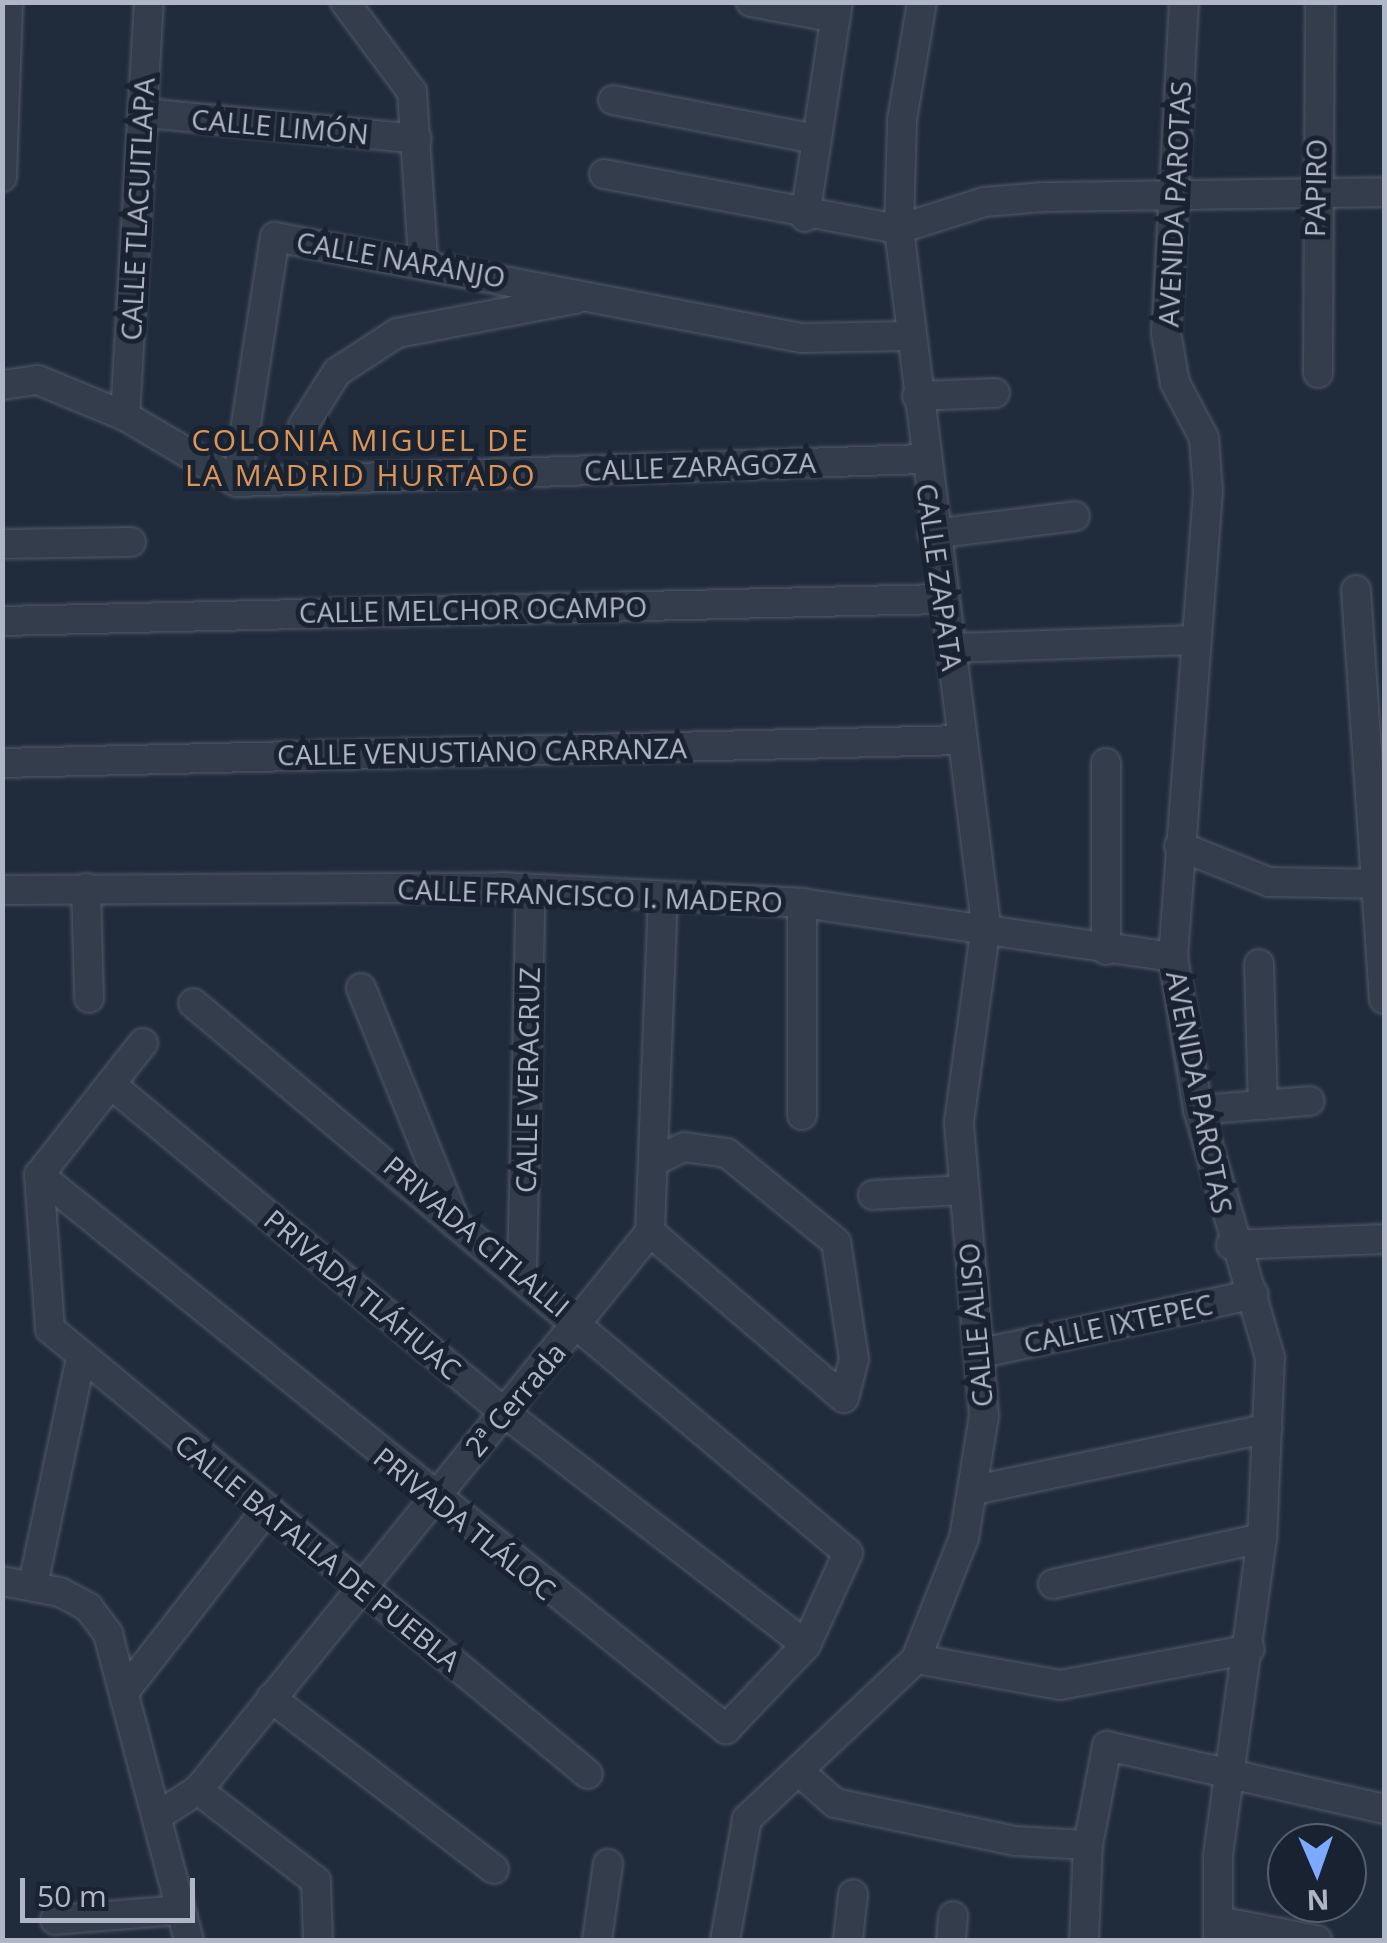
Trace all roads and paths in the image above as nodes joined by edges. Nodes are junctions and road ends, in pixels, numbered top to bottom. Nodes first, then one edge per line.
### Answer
1 (8, 2) edge
2 (150, 2) edge
3 (346, 2) edge
4 (751, 2) edge
5 (922, 2) edge
6 (1184, 2) edge
7 (1320, 2) edge
8 (837, 10) edge
9 (613, 100) dead end
10 (144, 113) junction
11 (417, 138) junction
12 (815, 139) junction
13 (604, 174) dead end
14 (2, 177) edge
15 (1384, 192) edge
16 (1176, 196) junction
17 (1314, 198) junction
18 (805, 216) junction
19 (899, 229) junction
20 (424, 258) junction
21 (587, 296) junction
22 (909, 336) junction
23 (1318, 373) dead end
24 (2, 385) edge
25 (996, 393) dead end
26 (917, 396) junction
27 (125, 416) junction
28 (303, 426) dead end
29 (924, 459) junction
30 (236, 482) junction
31 (1076, 516) dead end
32 (933, 534) junction
33 (131, 542) dead end
34 (2, 544) edge
35 (1356, 590) dead end
36 (943, 598) junction
37 (2, 621) edge
38 (1194, 640) junction
39 (950, 648) junction
40 (961, 740) junction
41 (1106, 762) dead end
42 (2, 763) edge
43 (1179, 846) junction
44 (1381, 884) edge
45 (86, 888) junction
46 (531, 889) junction
47 (2, 890) edge
48 (663, 896) junction
49 (802, 903) junction
50 (986, 925) junction
51 (1106, 950) junction
52 (1173, 957) junction
53 (1259, 964) dead end
54 (360, 988) dead end
55 (89, 998) dead end
56 (1384, 998) edge
57 (194, 1003) dead end
58 (143, 1044) dead end
59 (113, 1086) junction
60 (1310, 1101) dead end
61 (1263, 1105) junction
62 (1198, 1110) junction
63 (802, 1115) dead end
64 (655, 1161) junction
65 (39, 1176) junction
66 (963, 1190) junction
67 (873, 1196) dead end
68 (453, 1215) junction
69 (650, 1232) junction
70 (1384, 1239) edge
71 (1231, 1246) junction
72 (522, 1272) junction
73 (1254, 1294) junction
74 (579, 1321) junction
75 (982, 1353) junction
76 (81, 1358) junction
77 (505, 1413) junction
78 (1268, 1428) junction
79 (975, 1490) junction
80 (432, 1498) junction
81 (267, 1508) junction
82 (1262, 1538) junction
83 (848, 1553) joint
84 (2, 1581) edge
85 (33, 1584) junction
86 (1053, 1584) dead end
87 (361, 1588) junction
88 (806, 1645) junction
89 (1250, 1649) junction
90 (916, 1660) junction
91 (125, 1691) junction
92 (270, 1698) junction
93 (588, 1774) dead end
94 (804, 1775) junction
95 (1231, 1778) junction
96 (198, 1790) junction
97 (1384, 1809) edge
98 (159, 1815) junction
99 (1088, 1845) junction
100 (608, 1864) dead end
101 (494, 1869) dead end
102 (853, 1894) dead end
103 (180, 1910) junction
104 (56, 1920) dead end
105 (1218, 1931) edge
106 (189, 1940) edge
107 (318, 1940) edge
108 (597, 1940) edge
109 (724, 1940) edge
110 (848, 1940) edge
111 (1084, 1940) edge
112 (1317, 1940) edge

1 - 14 street
2 - 10 street, CALLE TLACUITLAPA
3 - 11 street
4 - 8 street
5 - 19 street, CALLE ZAPATA
6 - 16 street, AVENIDA PAROTAS
7 - 17 street, PAPIRO
8 - 12 street
9 - 12 street
10 - 11 street, CALLE LIMÓN
10 - 27 street, CALLE TLACUITLAPA
11 - 20 street
12 - 18 street
13 - 18 street
15 - 17 street
16 - 17 street
16 - 19 street
16 - 38 street, AVENIDA PAROTAS
17 - 23 street, PAPIRO
18 - 19 street
19 - 22 street, CALLE ZAPATA
20 - 21 street, CALLE NARANJO
20 - 30 street, CALLE NARANJO
21 - 22 street, CALLE NARANJO
21 - 28 street
22 - 26 street, CALLE ZAPATA
24 - 27 street
25 - 26 street
26 - 29 street, CALLE ZAPATA
27 - 30 street
29 - 30 street, CALLE ZARAGOZA
29 - 32 street, CALLE ZAPATA
31 - 32 street
32 - 36 street, CALLE ZAPATA
33 - 34 street
35 - 44 street
36 - 37 street, CALLE MELCHOR OCAMPO
36 - 39 street, CALLE ZAPATA
38 - 39 street
38 - 43 street, AVENIDA PAROTAS
39 - 40 street, CALLE ZAPATA
40 - 42 street, CALLE VENUSTIANO CARRANZA
40 - 50 street, CALLE ZAPATA
41 - 51 street
43 - 44 street
43 - 52 street, AVENIDA PAROTAS
44 - 56 street
45 - 46 street, CALLE FRANCISCO I. MADERO
45 - 47 street, CALLE FRANCISCO I. MADERO
45 - 55 street
46 - 48 street, CALLE FRANCISCO I. MADERO
46 - 72 street, CALLE VERACRUZ
48 - 49 street, CALLE FRANCISCO I. MADERO
48 - 64 street
49 - 50 street, CALLE FRANCISCO I. MADERO
49 - 63 street
50 - 51 street, CALLE FRANCISCO I. MADERO
50 - 66 street, CALLE ALISO
51 - 52 street, CALLE FRANCISCO I. MADERO
52 - 62 street, AVENIDA PAROTAS
53 - 61 street
54 - 68 street
57 - 68 street, PRIVADA CITLALLI
58 - 59 street
59 - 65 street
59 - 77 street, PRIVADA TLÁHUAC
60 - 61 street
61 - 62 street
62 - 71 street, AVENIDA PAROTAS
64 - 69 street
64 - 69 street
65 - 76 street, CALLE BATALLA DE PUEBLA
65 - 80 street, PRIVADA TLÁLOC
66 - 67 street
66 - 75 street, CALLE ALISO
68 - 72 street, PRIVADA CITLALLI
69 - 74 street, 2ª Cerrada
70 - 71 street
71 - 73 street, AVENIDA PAROTAS
72 - 74 street, PRIVADA CITLALLI
73 - 75 street, CALLE IXTEPEC
73 - 78 street, AVENIDA PAROTAS
74 - 77 street, 2ª Cerrada
74 - 83 street, PRIVADA CITLALLI
75 - 79 street, CALLE ALISO
76 - 81 street, CALLE BATALLA DE PUEBLA
76 - 85 street
77 - 80 street, 2ª Cerrada
77 - 88 street, PRIVADA TLÁHUAC
78 - 79 street
78 - 82 street, AVENIDA PAROTAS
79 - 90 street, CALLE ALISO
80 - 87 street, 2ª Cerrada
80 - 88 street, PRIVADA TLÁLOC
81 - 87 street, CALLE BATALLA DE PUEBLA
81 - 91 street
82 - 86 street
82 - 89 street, AVENIDA PAROTAS
83 - 88 street, PRIVADA TLÁLOC
84 - 85 street
85 - 91 street
87 - 92 street, 2ª Cerrada
87 - 93 street, CALLE BATALLA DE PUEBLA
89 - 90 street
89 - 95 street, AVENIDA PAROTAS
90 - 94 street, CALLE ALISO
91 - 98 street
92 - 96 street, 2ª Cerrada
92 - 101 street
94 - 99 street
94 - 109 street, CALLE ALISO
95 - 97 street
95 - 99 street
95 - 105 street, AVENIDA PAROTAS
96 - 98 street, 2ª Cerrada
96 - 107 street
98 - 103 street
99 - 111 street
100 - 108 street
102 - 110 street
103 - 104 street
103 - 106 street
105 - 112 street

